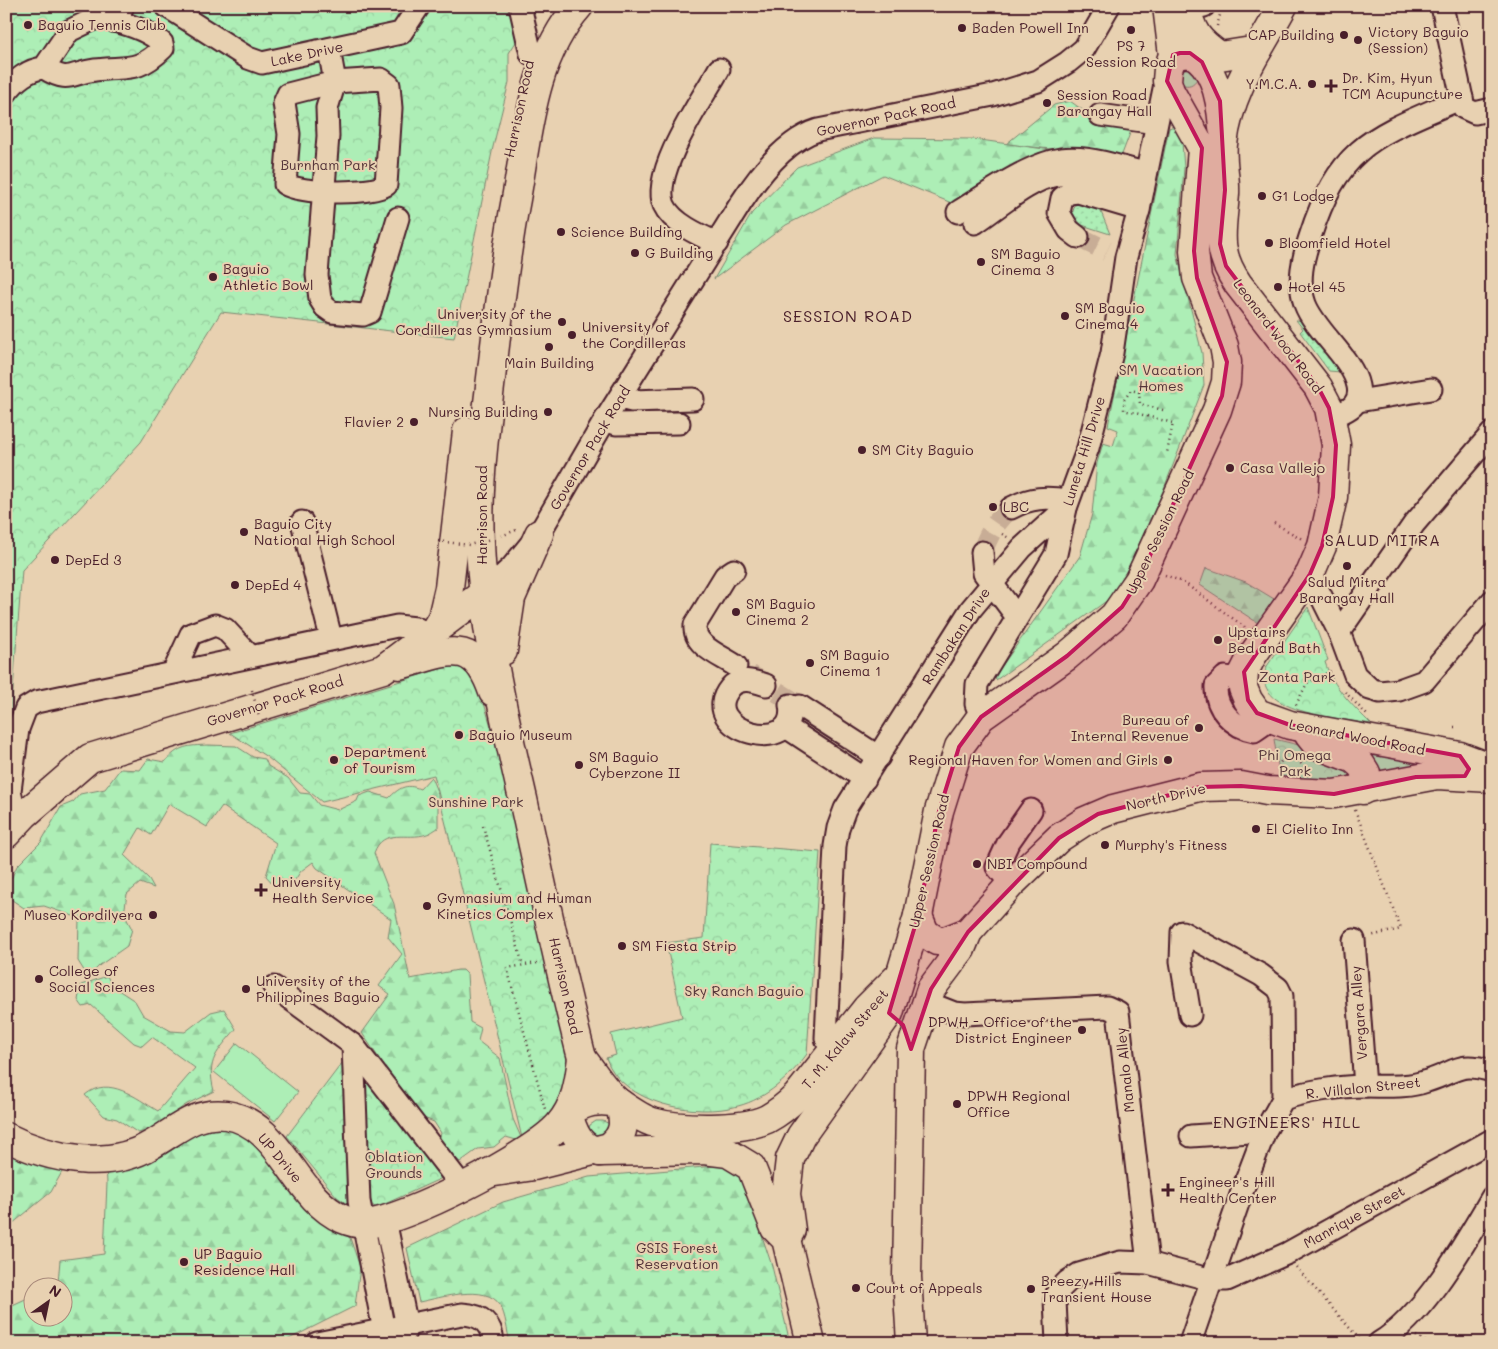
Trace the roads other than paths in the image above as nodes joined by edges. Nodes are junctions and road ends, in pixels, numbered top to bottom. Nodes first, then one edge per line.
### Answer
1 (166, 6) edge
2 (419, 6) edge
3 (520, 6) edge
4 (560, 6) edge
5 (580, 6) edge
6 (1109, 6) edge
7 (1283, 6) edge
8 (1442, 6) edge
9 (1186, 7) edge
10 (118, 13) edge
11 (329, 49) junction
12 (1258, 50) junction
13 (530, 54) junction
14 (1171, 62) junction
15 (44, 68) junction
16 (719, 69) dead end
17 (335, 82) junction
18 (6, 93) edge
19 (1462, 98) junction
20 (1492, 109) edge
21 (1100, 115) dead end
22 (1156, 123) junction
23 (1211, 140) junction
24 (324, 191) junction
25 (1143, 191) junction
26 (967, 217) dead end
27 (398, 218) dead end
28 (1078, 237) tunnel mouth
29 (717, 242) junction
30 (1431, 389) dead end
31 (620, 398) junction
32 (693, 399) dead end
33 (1358, 401) junction
34 (1332, 417) junction
35 (605, 420) junction
36 (679, 423) dead end
37 (1492, 433) edge
38 (1067, 504) junction
39 (1011, 508) tunnel mouth
40 (302, 522) dead end
41 (528, 538) junction
42 (490, 540) junction
43 (445, 551) junction
44 (982, 552) tunnel mouth
45 (734, 570) dead end
46 (1310, 574) junction
47 (991, 583) junction
48 (514, 589) junction
49 (484, 593) junction
50 (1492, 601) edge
51 (1017, 617) junction
52 (1339, 632) junction
53 (432, 634) junction
54 (331, 638) junction
55 (250, 656) junction
56 (736, 666) tunnel mouth
57 (383, 669) junction
58 (174, 671) junction
59 (766, 685) tunnel mouth
60 (504, 715) junction
61 (981, 717) junction
62 (1290, 719) junction
63 (786, 726) junction
64 (121, 747) junction
65 (511, 750) junction
66 (879, 757) junction
67 (1462, 766) junction
68 (1492, 768) edge
69 (1492, 778) edge
70 (865, 779) junction
71 (1358, 798) junction
72 (1031, 810) dead end
73 (15, 825) edge
74 (6, 850) edge
75 (1011, 884) junction
76 (918, 916) junction
77 (968, 932) junction
78 (1354, 940) road end
79 (901, 974) joint
80 (274, 987) dead end
81 (926, 1002) junction
82 (878, 1010) junction
83 (1190, 1015) dead end
84 (353, 1046) junction
85 (911, 1049) junction
86 (831, 1053) junction
87 (582, 1058) junction
88 (1492, 1070) edge
89 (1365, 1086) junction
90 (1284, 1098) junction
91 (619, 1103) junction
92 (557, 1115) junction
93 (754, 1122) junction
94 (1265, 1131) junction
95 (801, 1136) junction
96 (1191, 1136) dead end
97 (6, 1137) edge
98 (1492, 1140) edge
99 (600, 1152) junction
100 (742, 1160) junction
101 (488, 1173) junction
102 (462, 1186) junction
103 (1491, 1201) edge
104 (374, 1222) junction
105 (786, 1239) junction
106 (1148, 1263) junction
107 (1212, 1280) junction
108 (404, 1334) edge
109 (388, 1337) edge
110 (317, 1343) edge
111 (493, 1343) edge
112 (811, 1343) edge
113 (911, 1343) edge
114 (1057, 1343) edge
115 (1190, 1343) edge
116 (1379, 1343) edge

1 - 11 street, Lake Drive
2 - 11 street, Lake Drive
3 - 13 street
4 - 13 main road, Harrison Road
5 - 42 main road, Harrison Road
6 - 29 street, Governor Pack Road
7 - 12 main road
8 - 19 street
9 - 12 main road
9 - 14 main road, Upper Session Road
10 - 15 street
10 - 15 street
11 - 17 street
12 - 23 main road
13 - 43 main road, Harrison Road
14 - 22 street, Luneta Hill Drive
14 - 23 main road, Upper Session Road
14 - 23 main road, Upper Session Road
15 - 18 street
16 - 29 street
17 - 24 street
17 - 24 street
17 - 24 street
19 - 20 street
19 - 33 street
21 - 22 street
22 - 25 street, Luneta Hill Drive
23 - 34 main road, Leonard Wood Road
23 - 61 main road, Upper Session Road
24 - 27 street
25 - 26 street
25 - 28 street
25 - 38 street, Luneta Hill Drive
29 - 31 street, Governor Pack Road
30 - 33 street
31 - 32 street
31 - 35 street, Governor Pack Road
33 - 34 street
34 - 46 main road, Leonard Wood Road
35 - 36 street
35 - 41 street, Governor Pack Road
37 - 52 street
38 - 39 street
38 - 47 street, Rambakan Drive
38 - 51 street, Luneta Hill Drive
40 - 54 street
41 - 42 main road
41 - 48 main road
41 - 49 street, Governor Pack Road
42 - 49 main road, Harrison Road
43 - 49 main road
43 - 53 main road, Harrison Road
44 - 47 street
45 - 56 street
46 - 52 street
46 - 62 main road, Leonard Wood Road
47 - 51 street
47 - 66 street, Rambakan Drive
48 - 49 main road
48 - 60 main road
49 - 53 main road, Governor Pack Road
49 - 60 main road, Harrison Road
50 - 52 street
51 - 61 street, Luneta Hill Drive
53 - 54 street
53 - 57 main road, Governor Pack Road
54 - 55 street
55 - 58 street
55 - 58 street
57 - 64 main road, Governor Pack Road
57 - 65 main road
58 - 73 street
59 - 63 street
60 - 65 main road, Harrison Road
61 - 76 main road, Upper Session Road
62 - 67 main road, Leonard Wood Road
62 - 71 main road
63 - 66 street
63 - 70 street
64 - 73 main road, Governor Pack Road
64 - 74 main road
65 - 87 main road, Harrison Road
66 - 70 street, Rambakan Drive
67 - 68 main road, Leonard Wood Road
67 - 69 main road, North Drive
67 - 71 main road, North Drive
70 - 86 street, Rambakan Drive
71 - 75 main road, North Drive
72 - 75 street
75 - 77 main road, North Drive
76 - 77 main road
76 - 79 main road, Upper Session Road
77 - 81 main road, North Drive
78 - 89 street, Vergara Alley
79 - 82 main road, T. M. Kalaw Street
80 - 84 street
81 - 85 main road
81 - 106 street, Manalo Alley
82 - 85 main road
82 - 86 main road, T. M. Kalaw Street
82 - 95 main road, T. M. Kalaw Street
83 - 90 street
84 - 102 street
84 - 104 street
85 - 113 main road
86 - 93 main road, T. M. Kalaw Street
87 - 91 main road
87 - 92 main road
88 - 89 street, R. Villalon Street
89 - 90 street, R. Villalon Street
90 - 94 street
91 - 92 main road
91 - 93 main road
91 - 99 main road
92 - 99 main road
92 - 101 main road
93 - 95 main road
93 - 100 main road
94 - 96 street
94 - 107 street
95 - 105 main road, T. M. Kalaw Street
97 - 104 main road, UP Drive
98 - 107 street, Manrique Street
99 - 100 main road
99 - 101 main road
100 - 105 main road, T. M. Kalaw Street
101 - 102 main road
102 - 104 main road
103 - 116 street
104 - 108 street
104 - 109 street
105 - 112 main road, T. M. Kalaw Street
106 - 107 street
106 - 114 street
107 - 115 street
108 - 109 street
108 - 111 street
109 - 110 street

